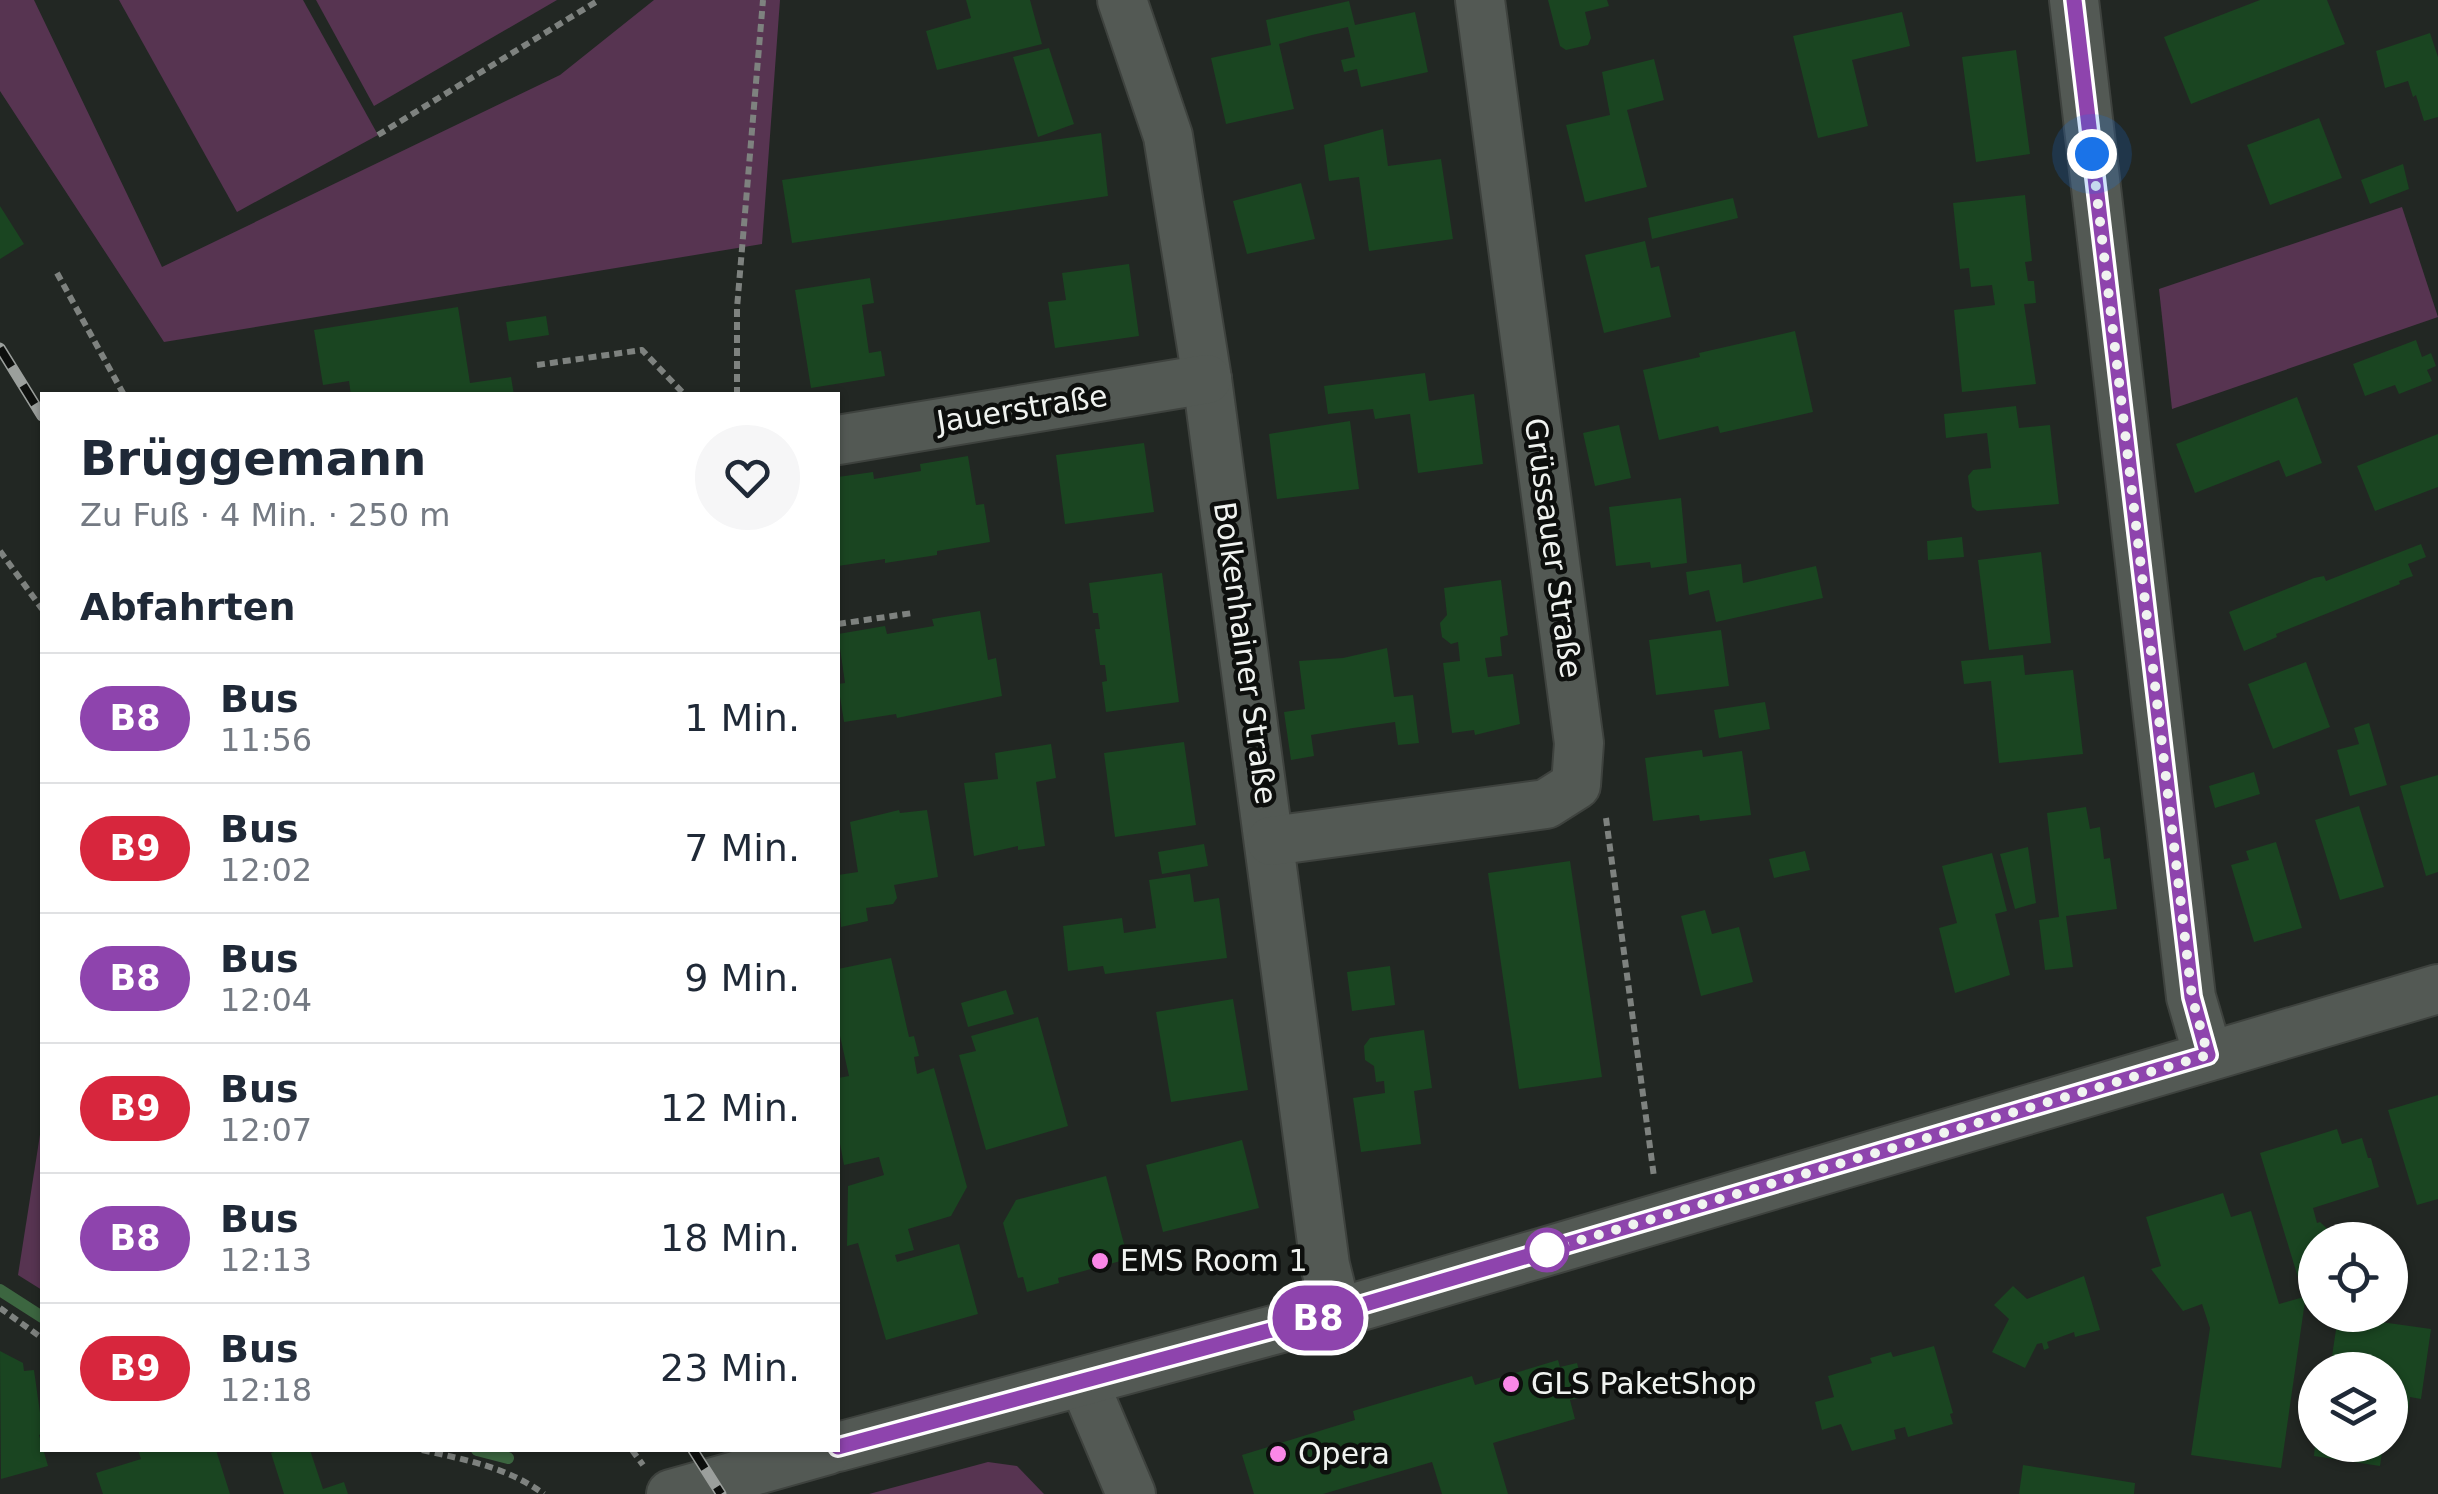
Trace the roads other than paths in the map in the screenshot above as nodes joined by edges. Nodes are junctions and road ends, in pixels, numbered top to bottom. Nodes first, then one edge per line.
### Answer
1 (1122, 0) edge
2 (1480, 0) edge
3 (2074, 0) edge
4 (1206, 379) junction
5 (840, 440) edge
6 (1271, 841) junction
7 (2438, 989) edge
8 (2208, 1055) junction
9 (1338, 1312) junction
10 (1084, 1383) junction
11 (840, 1446) edge
12 (821, 1452) edge
13 (671, 1494) edge
14 (1130, 1494) edge

1 - 4 street, Bolkenhainer Straße
2 - 6 street, Grüssauer Straße
3 - 8 street
4 - 5 street, Jauerstraße
4 - 6 street, Bolkenhainer Straße
6 - 9 street, Bolkenhainer Straße
7 - 8 street
8 - 9 street
9 - 10 street
10 - 11 street
10 - 14 street
12 - 13 street

